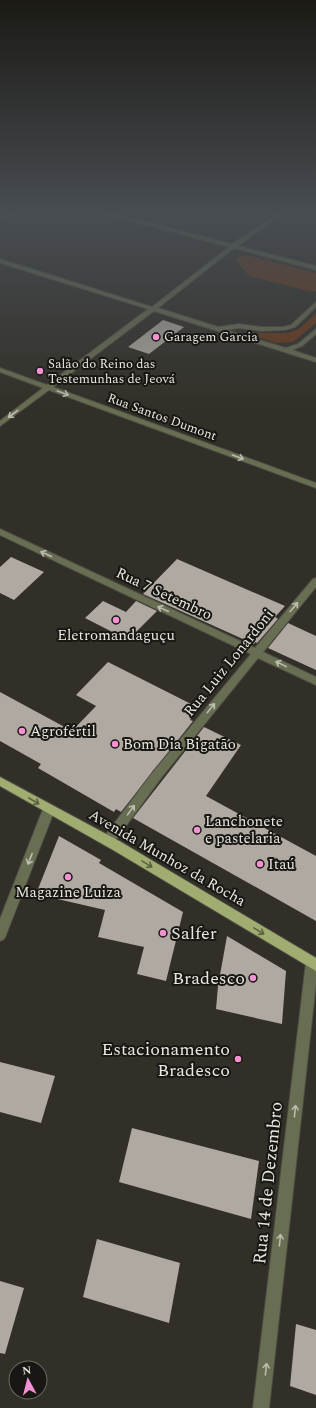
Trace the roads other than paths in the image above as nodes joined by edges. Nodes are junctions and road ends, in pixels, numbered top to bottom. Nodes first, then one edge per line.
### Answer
1 (56, 279) edge
2 (192, 279) edge
3 (316, 304) edge
4 (153, 309) junction
5 (217, 329) junction
6 (316, 332) edge
7 (284, 351) junction
8 (316, 360) edge
9 (0, 370) edge
10 (49, 388) junction
11 (0, 424) edge
12 (316, 486) edge
13 (0, 532) edge
14 (316, 581) edge
15 (256, 652) junction
16 (316, 681) edge
17 (0, 781) edge
18 (49, 809) junction
19 (108, 841) junction
20 (0, 935) edge
21 (314, 963) edge
22 (261, 1408) edge

1 - 4 street
2 - 4 street
3 - 5 street
4 - 5 street
4 - 10 street
5 - 7 street
6 - 7 street
7 - 8 street
9 - 10 street, Rua Santos Dumont
10 -> 11 street
10 -> 12 street, Rua Santos Dumont
15 -> 13 street, Rua 7 Setembro
15 -> 14 street, Rua Luiz Lonardoni
16 -> 15 street, Rua 7 Setembro
19 -> 15 street, Rua Luiz Lonardoni
17 -> 18 main road, Avenida Munhoz da Rocha
18 - 19 main road, Avenida Munhoz da Rocha
18 -> 20 street
19 -> 21 main road, Avenida Munhoz da Rocha
22 -> 21 street, Rua 14 de Dezembro

